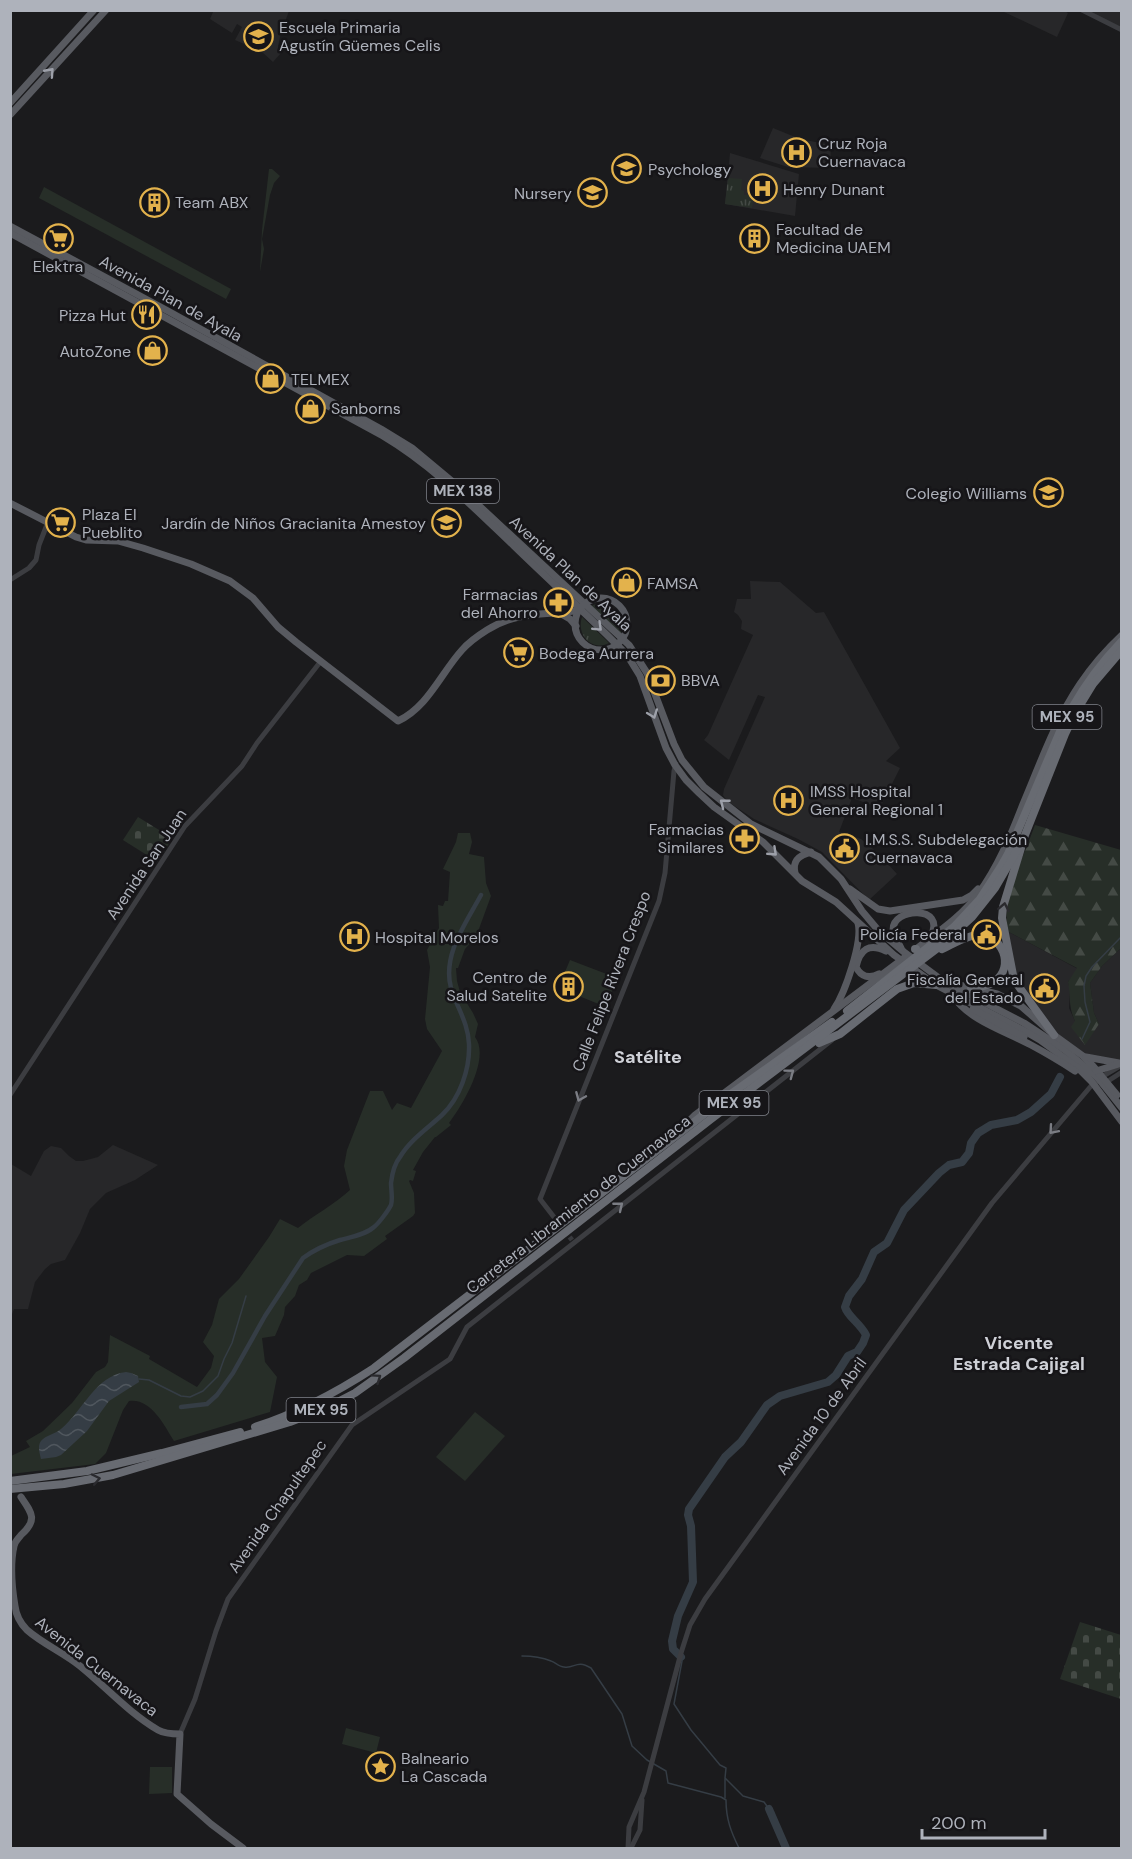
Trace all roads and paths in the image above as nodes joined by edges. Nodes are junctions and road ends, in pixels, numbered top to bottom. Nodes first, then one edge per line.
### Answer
1 (94, 10) edge
2 (106, 10) edge
3 (1082, 10) edge
4 (1122, 30) edge
5 (10, 103) edge
6 (10, 115) edge
7 (10, 226) edge
8 (10, 233) edge
9 (325, 402) junction
10 (10, 503) edge
11 (48, 522) junction
12 (10, 580) edge
13 (572, 598) junction
14 (599, 598) junction
15 (583, 607) junction
16 (558, 612) junction
17 (568, 612) junction
18 (627, 625) junction
19 (576, 626) junction
20 (1122, 635) edge
21 (622, 638) junction
22 (1122, 641) edge
23 (616, 645) junction
24 (629, 645) junction
25 (604, 650) junction
26 (1122, 650) edge
27 (627, 655) junction
28 (1122, 655) edge
29 (321, 662) junction
30 (678, 763) junction
31 (1030, 805) junction
32 (1025, 816) junction
33 (1023, 840) junction
34 (811, 852) junction
35 (996, 866) junction
36 (796, 874) junction
37 (847, 888) junction
38 (836, 902) junction
39 (858, 921) junction
40 (928, 939) junction
41 (904, 952) junction
42 (919, 952) junction
43 (894, 955) junction
44 (895, 971) junction
45 (940, 983) junction
46 (971, 989) junction
47 (954, 991) junction
48 (981, 1011) junction
49 (830, 1014) junction
50 (840, 1034) junction
51 (1054, 1035) junction
52 (805, 1049) junction
53 (1044, 1052) junction
54 (1083, 1056) junction
55 (1102, 1060) junction
56 (1062, 1063) junction
57 (1122, 1064) edge
58 (1122, 1072) edge
59 (1099, 1082) junction
60 (10, 1095) edge
61 (1122, 1105) edge
62 (1122, 1122) edge
63 (1122, 1127) edge
64 (676, 1135) junction
65 (563, 1225) junction
66 (556, 1235) junction
67 (10, 1481) edge
68 (10, 1489) edge
69 (22, 1499) dead end
70 (180, 1734) junction
71 (642, 1799) junction
72 (632, 1820) junction
73 (641, 1821) junction
74 (627, 1834) junction
75 (638, 1837) junction
76 (243, 1848) edge
77 (629, 1848) edge

1 - 5 main road
6 -> 2 main road
3 - 4 street
7 - 9 main road, Avenida Plan de Ayala / MEX 138
8 - 9 main road, Avenida Plan de Ayala / MEX 138
9 - 13 main road, Avenida Plan de Ayala / MEX 138
10 - 11 main road
11 - 12 street
11 - 29 main road
13 - 14 main road
13 - 15 main road, Avenida Plan de Ayala / MEX 138
13 - 17 main road
14 - 15 main road
14 - 18 main road
15 - 17 main road
15 - 19 main road
15 - 21 main road, Avenida Plan de Ayala / MEX 138
15 -> 23 main road, Avenida Plan de Ayala / MEX 138
16 - 17 main road
16 - 19 main road
16 - 29 main road
18 - 21 main road
18 - 24 main road
19 - 25 main road
20 - 31 main road, MEX 95
21 - 23 main road
21 - 24 main road, Avenida Plan de Ayala / MEX 138
22 - 31 highway, Carretera Libramiento de Cuernavaca / MEX 95
23 - 25 main road
23 - 27 main road, Avenida Plan de Ayala / MEX 138
24 - 30 main road, Avenida Plan de Ayala / MEX 138
25 - 27 main road
26 - 31 highway, Carretera Libramiento de Cuernavaca / MEX 95
27 -> 30 main road, Avenida Plan de Ayala / MEX 138
28 - 31 main road, MEX 95
29 - 60 street, Avenida San Juan
34 -> 30 main road, Avenida Plan de Ayala / MEX 138
30 -> 36 main road, Avenida Plan de Ayala / MEX 138
30 -> 65 street, Calle Felipe Rivera Crespo
31 - 32 highway, Carretera Libramiento de Cuernavaca / MEX 95
32 - 33 highway, Carretera Libramiento de Cuernavaca / MEX 95
32 - 35 main road, MEX 95
32 - 42 highway, Carretera Libramiento de Cuernavaca / MEX 95
33 - 42 highway, Carretera Libramiento de Cuernavaca / MEX 95
51 -> 33 highway
34 - 36 main road
34 - 37 main road, Avenida Plan de Ayala / MEX 138
35 - 37 main road
35 - 40 main road, MEX 95
36 - 38 main road, Avenida Plan de Ayala / MEX 138
37 - 38 main road
37 - 41 main road, Avenida Plan de Ayala / MEX 138
38 - 39 main road, Avenida Plan de Ayala / MEX 138
39 - 43 main road, Avenida Plan de Ayala / MEX 138
39 - 49 main road
40 - 41 main road
40 - 42 main road, MEX 95
41 - 45 main road, MEX 138
42 - 44 highway, Carretera Libramiento de Cuernavaca / MEX 95
42 - 46 highway
43 - 44 main road
43 - 45 main road, MEX 138
44 - 49 main road, MEX 95
44 - 52 highway, Carretera Libramiento de Cuernavaca / MEX 95
44 - 64 highway, Carretera Libramiento de Cuernavaca / MEX 95
45 - 46 main road, MEX 138
45 - 47 main road, MEX 138
45 - 50 highway
46 - 51 main road, MEX 138
47 - 48 main road, MEX 138
47 - 53 main road, MEX 138
47 - 61 main road, MEX 138
48 - 57 main road
48 - 62 main road, MEX 138
49 - 64 main road, MEX 95
50 - 52 highway
70 -> 50 street, Avenida Chapultepec
51 - 53 main road
51 - 54 main road, MEX 138
52 - 65 highway, Carretera Libramiento de Cuernavaca / MEX 95
53 - 56 main road, MEX 138
54 - 55 main road
54 - 59 main road, MEX 138
55 - 57 main road
55 - 59 main road
56 - 59 main road, MEX 138
56 - 59 main road
57 - 59 street
58 - 59 street
59 - 61 main road, MEX 138
59 - 63 main road, MEX 138
59 -> 71 street, Avenida 10 de Abril
64 - 65 highway, Carretera Libramiento de Cuernavaca / MEX 95
65 - 66 highway, Carretera Libramiento de Cuernavaca / MEX 95
66 - 67 highway, Carretera Libramiento de Cuernavaca / MEX 95
68 -> 66 highway, Carretera Libramiento de Cuernavaca / MEX 95
69 - 70 main road, Avenida Cuernavaca
70 - 76 main road, Avenida Chapultepec
71 - 72 street, Avenida 10 de Abril
71 - 73 street, Avenida 10 de Abril
72 - 73 street
72 - 74 street, Avenida 10 de Abril
73 - 75 street, Avenida 10 de Abril
74 - 75 street
74 - 77 street, Avenida 10 de Abril
75 - 77 street, Avenida 10 de Abril

